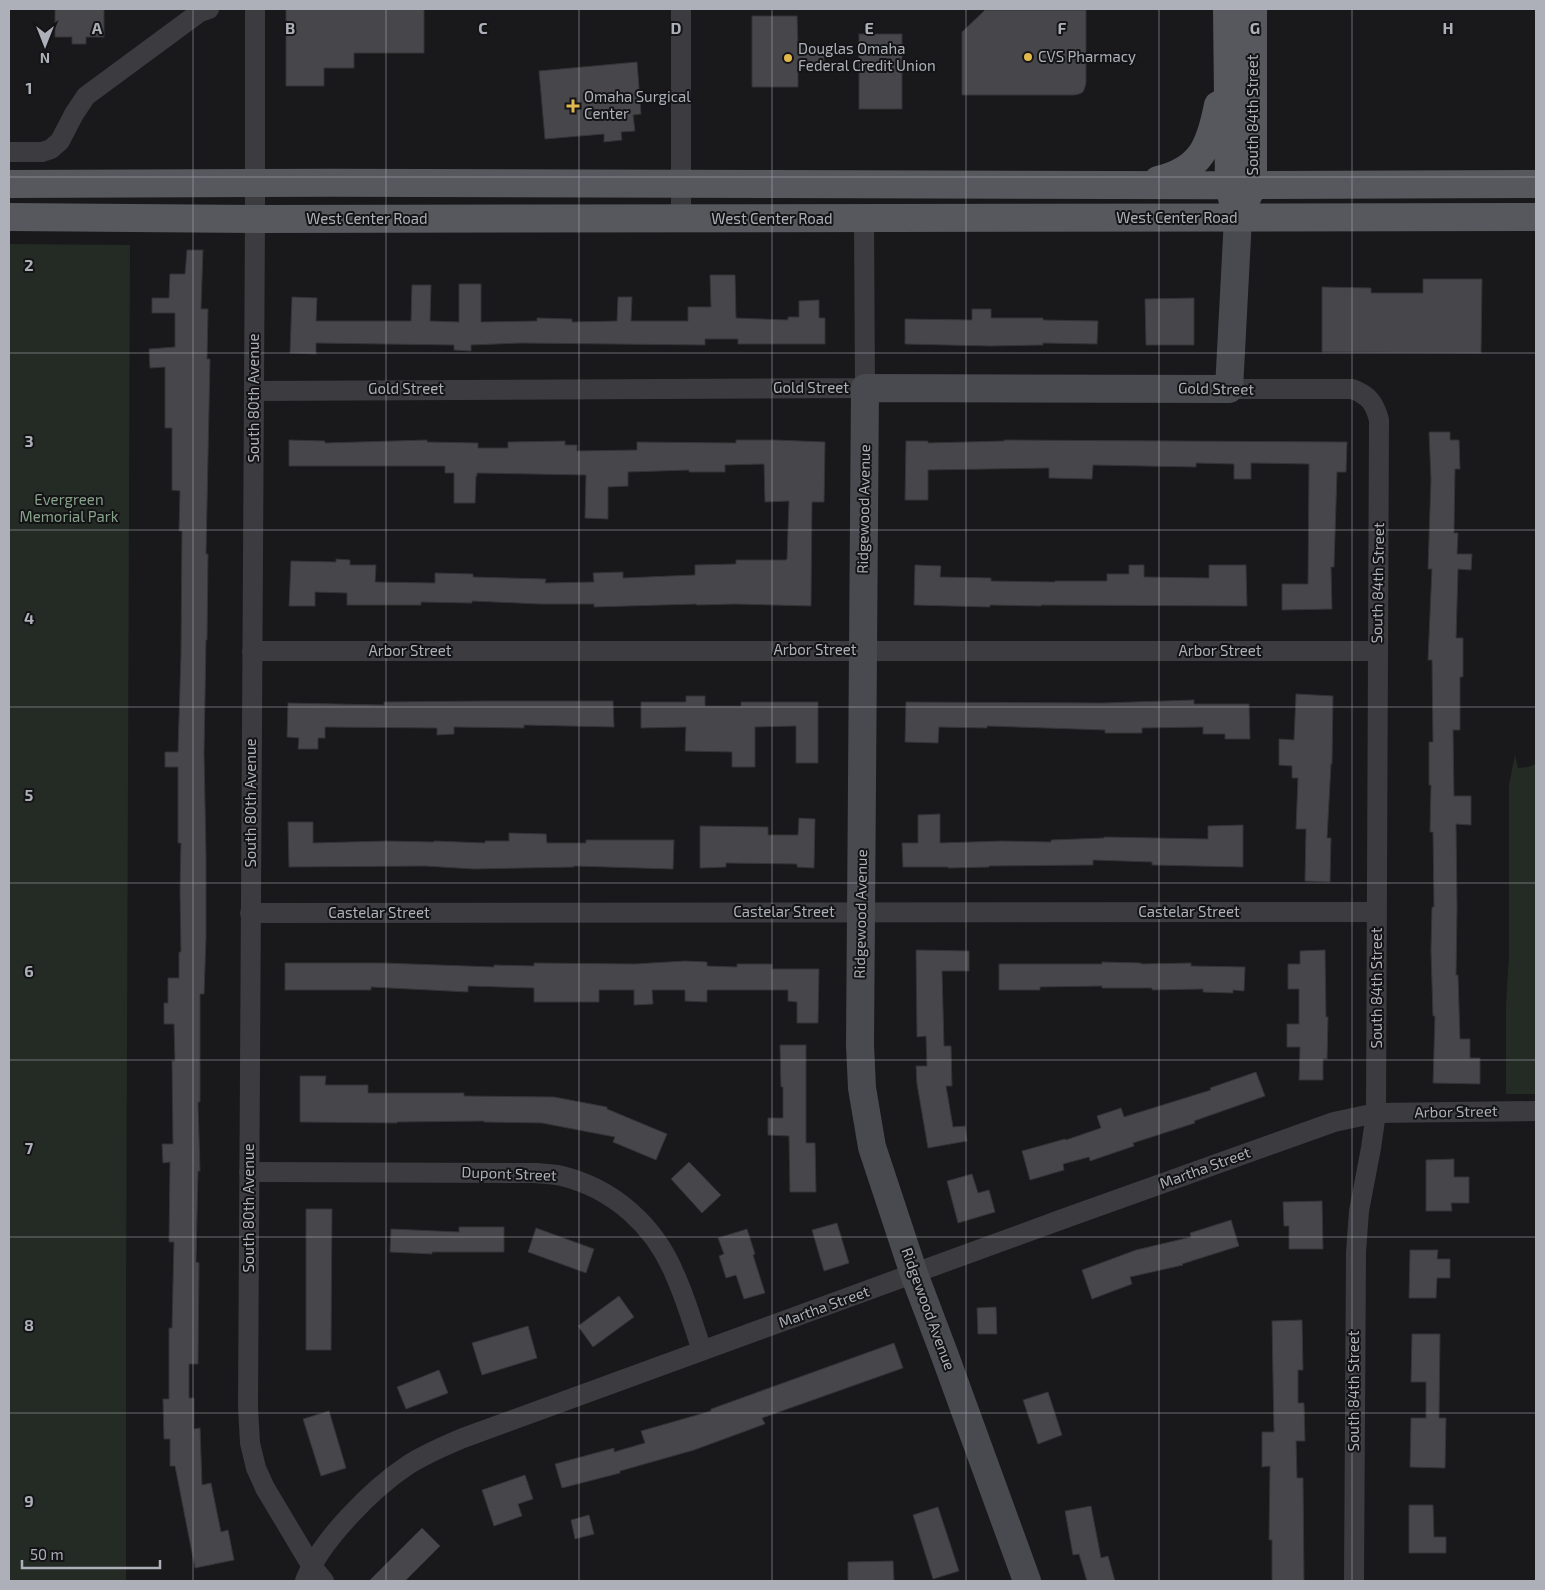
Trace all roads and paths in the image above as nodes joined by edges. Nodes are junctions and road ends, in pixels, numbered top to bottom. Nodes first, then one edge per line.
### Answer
1 (209, 9) edge
2 (255, 9) edge
3 (681, 9) edge
4 (1227, 9) edge
5 (1252, 9) edge
6 (1228, 57) junction
7 (9, 152) edge
8 (256, 182) junction
9 (9, 184) edge
10 (681, 184) junction
11 (1536, 184) edge
12 (1136, 185) junction
13 (1241, 185) junction
14 (9, 217) edge
15 (1536, 217) edge
16 (1238, 218) junction
17 (256, 219) junction
18 (681, 219) junction
19 (864, 219) junction
20 (865, 388) junction
21 (1229, 389) junction
22 (254, 390) junction
23 (1367, 396) joint
24 (862, 650) junction
25 (252, 651) junction
26 (1377, 652) junction
27 (862, 912) junction
28 (1377, 912) junction
29 (250, 913) junction
30 (1536, 1111) edge
31 (1376, 1113) junction
32 (249, 1172) junction
33 (914, 1274) junction
34 (702, 1350) junction
35 (308, 1573) edge
36 (324, 1581) edge
37 (1026, 1581) edge
38 (1354, 1581) edge

1 - 7 street
2 - 8 street, South 80th Avenue
3 - 10 street
4 - 6 main road, South 84th Street
5 - 13 main road, South 84th Street
6 - 12 main road
6 - 13 main road, South 84th Street
8 - 9 main road
8 - 10 main road
8 - 17 street, South 80th Avenue
10 - 12 main road
10 - 18 street
11 - 13 main road
12 - 13 main road
13 - 16 main road, South 84th Street
14 - 17 main road, West Center Road
15 - 16 main road, West Center Road
16 - 19 main road, West Center Road
16 - 21 main road, South 84th Street
17 - 18 main road, West Center Road
17 - 22 street, South 80th Avenue
18 - 19 main road, West Center Road
19 - 20 street, Ridgewood Avenue
20 - 21 main road, Gold Street
20 - 22 street, Gold Street
20 - 24 main road, Ridgewood Avenue
21 - 23 street, Gold Street
22 - 25 street, South 80th Avenue
23 - 26 street, South 84th Street
24 - 25 street, Arbor Street
24 - 26 street, Arbor Street
24 - 27 main road, Ridgewood Avenue
25 - 29 street, South 80th Avenue
26 - 28 street, South 84th Street
27 - 28 street, Castelar Street
27 - 29 street, Castelar Street
27 - 33 main road, Ridgewood Avenue
28 - 31 street, South 84th Street
29 - 32 street, South 80th Avenue
30 - 31 street, Arbor Street
31 - 33 street, Martha Street
31 - 38 street, South 84th Street
32 - 34 street, Dupont Street
32 - 35 street, South 80th Avenue
33 - 34 street, Martha Street
33 - 37 main road, Ridgewood Avenue
34 - 35 street, Martha Street
35 - 36 street, South 80th Avenue

